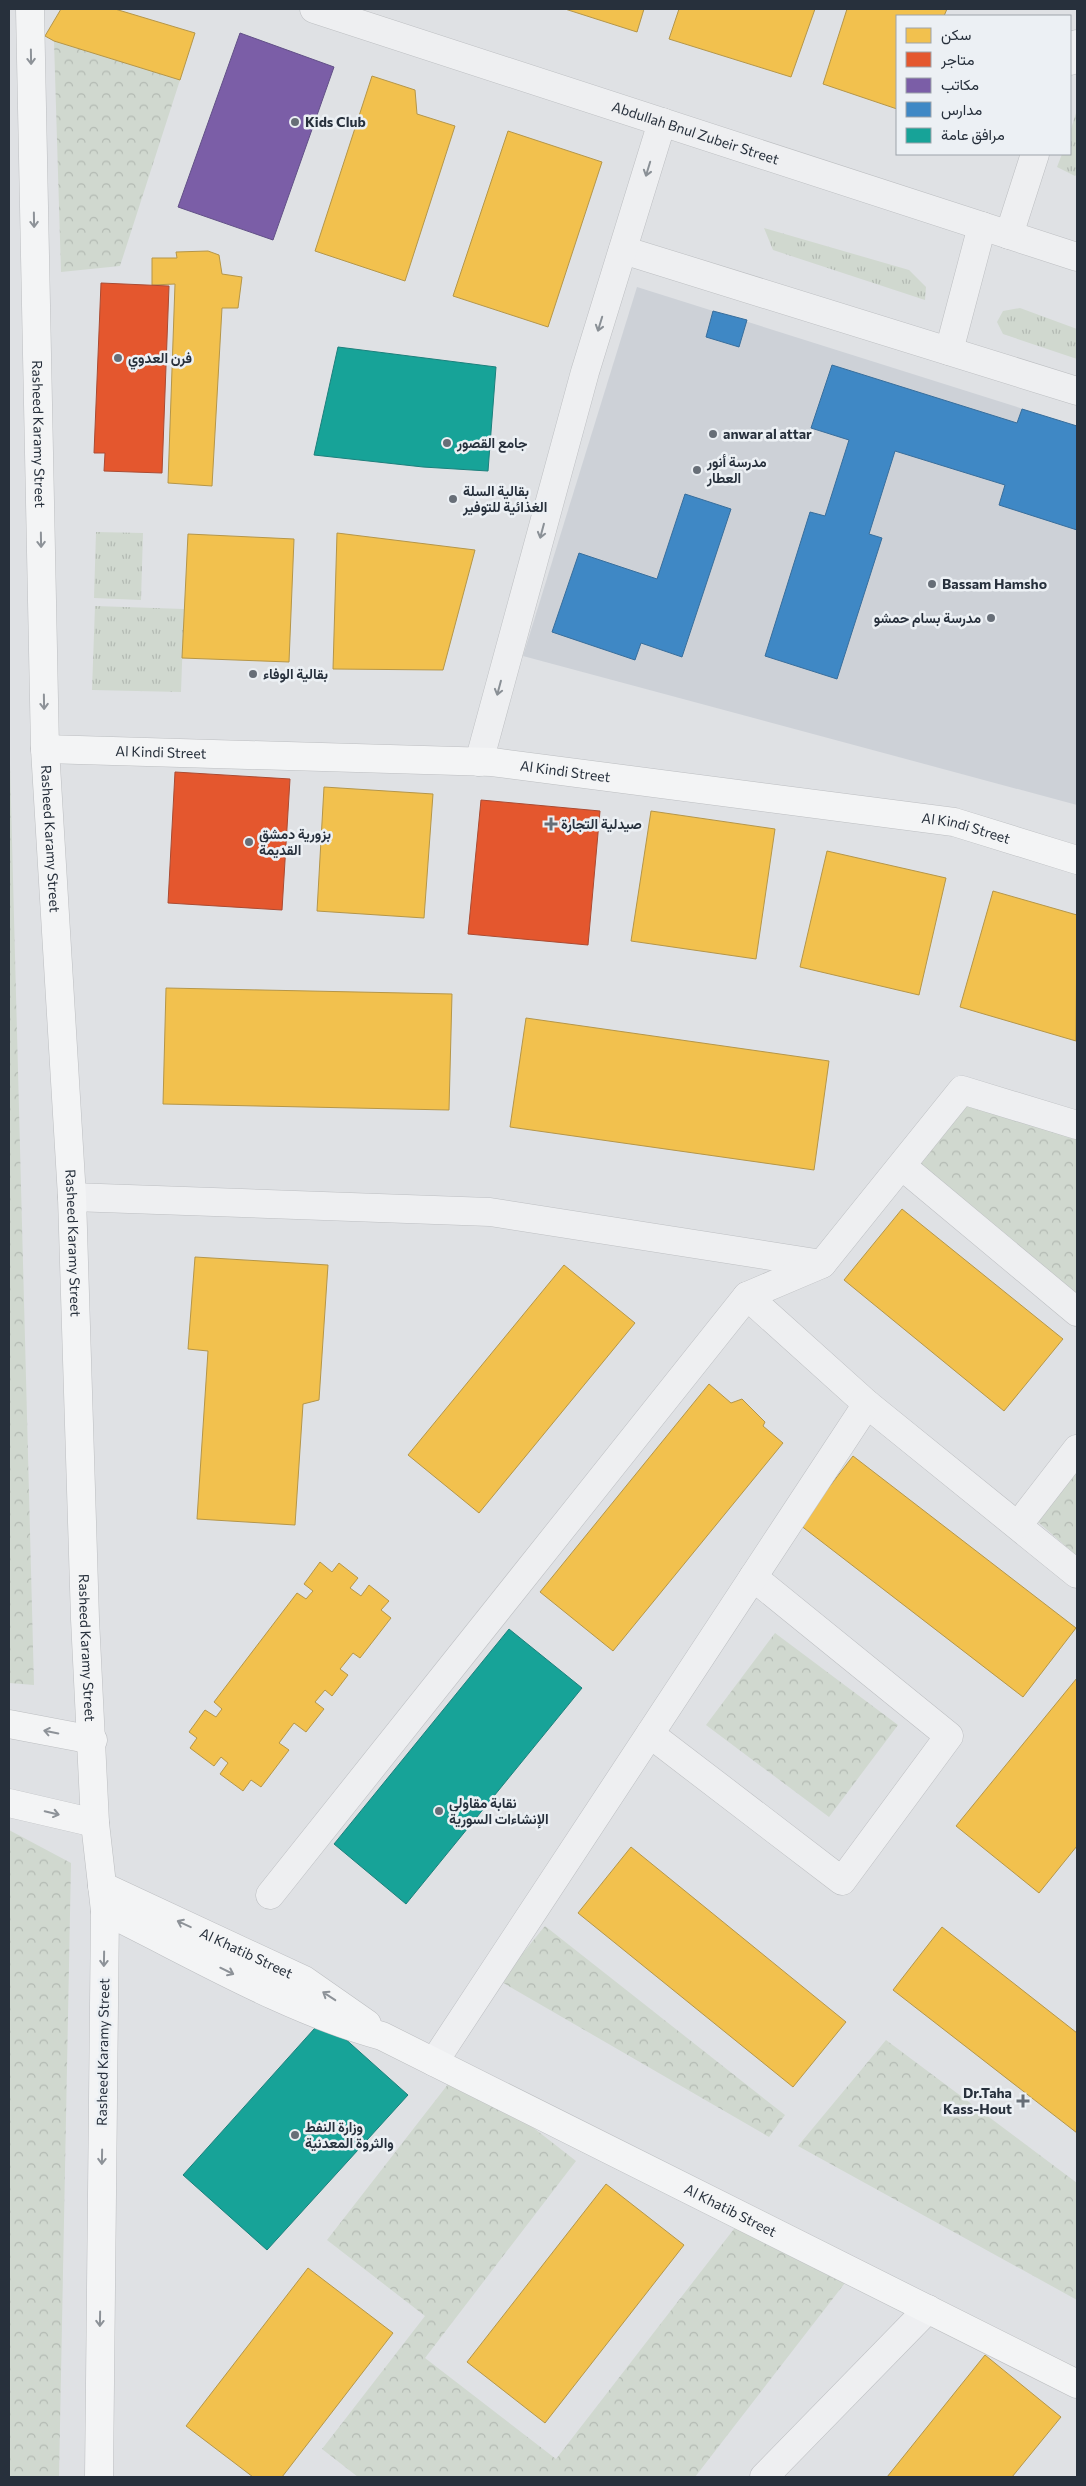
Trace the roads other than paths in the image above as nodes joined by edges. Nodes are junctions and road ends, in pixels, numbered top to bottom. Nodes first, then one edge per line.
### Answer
1 (30, 9) edge
2 (314, 9) edge
3 (1077, 44) edge
4 (1071, 58) edge
5 (662, 122) junction
6 (1035, 155) edge
7 (982, 226) junction
8 (1009, 235) junction
9 (623, 250) junction
10 (1077, 256) edge
11 (949, 351) junction
12 (1077, 391) edge
13 (45, 749) junction
14 (479, 762) junction
15 (1077, 860) edge
16 (1077, 1125) edge
17 (902, 1166) junction
18 (72, 1197) junction
19 (822, 1264) junction
20 (747, 1296) junction
21 (1077, 1312) edge
22 (867, 1404) junction
23 (1077, 1449) edge
24 (1019, 1524) junction
25 (1077, 1574) edge
26 (754, 1577) junction
27 (9, 1724) edge
28 (650, 1734) junction
29 (93, 1740) junction
30 (9, 1803) edge
31 (95, 1823) junction
32 (270, 1894) dead end
33 (103, 1898) junction
34 (434, 2062) junction
35 (928, 2309) junction
36 (1077, 2384) edge
37 (99, 2477) edge
38 (764, 2477) edge

1 -> 13 main road, Rasheed Karamy Street
2 - 5 street, Abdullah Bnul Zubeir Street
3 - 4 street
5 - 7 street, Abdullah Bnul Zubeir Street
5 -> 9 street
6 - 8 street
7 - 8 street, Abdullah Bnul Zubeir Street
7 - 11 street
8 - 10 street, Abdullah Bnul Zubeir Street
9 - 11 street
9 -> 14 street
11 - 12 street
13 - 14 main road, Al Kindi Street
13 - 18 main road, Rasheed Karamy Street
14 - 15 main road, Al Kindi Street
16 - 17 street
17 - 19 street
17 - 21 street
18 - 19 street
18 - 29 main road, Rasheed Karamy Street
19 - 20 street
20 - 22 street
20 - 32 street
22 - 24 street
22 - 26 street
23 - 24 street
24 - 25 street
26 - 28 street
26 - 28 street
29 -> 27 main road
28 - 34 street
29 - 31 main road, Rasheed Karamy Street
30 -> 31 main road
31 - 33 main road, Rasheed Karamy Street
33 - 34 main road, Al Khatib Street
33 -> 37 main road, Rasheed Karamy Street
34 - 35 main road, Al Khatib Street
35 - 36 main road, Al Khatib Street
35 - 38 street

